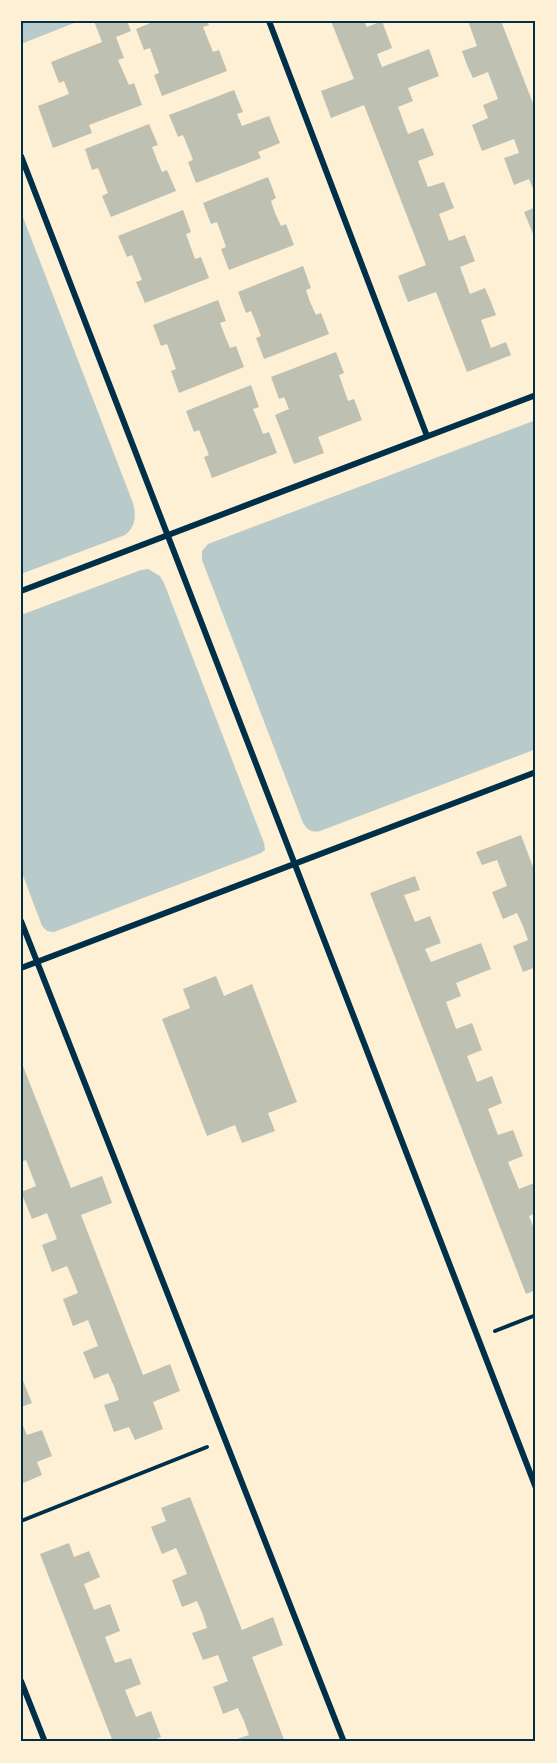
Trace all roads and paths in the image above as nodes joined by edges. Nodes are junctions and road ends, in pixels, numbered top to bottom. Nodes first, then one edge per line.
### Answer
1 (269, 21) edge
2 (21, 156) edge
3 (536, 395) edge
4 (427, 436) junction
5 (167, 535) junction
6 (21, 591) edge
7 (536, 772) edge
8 (295, 864) junction
9 (21, 921) edge
10 (36, 962) junction
11 (21, 968) edge
12 (536, 1315) edge
13 (478, 1338) junction
14 (225, 1440) junction
15 (536, 1488) edge
16 (21, 1521) edge
17 (21, 1681) edge
18 (45, 1742) edge
19 (344, 1742) edge

1 - 4 street
2 - 5 street
3 - 4 street
4 - 5 street
5 - 6 street
5 - 8 street
7 - 8 street
8 - 10 street
8 - 13 street
9 - 10 street
10 - 11 street
10 - 14 street
12 - 13 path
13 - 15 street
14 - 16 path
14 - 19 street
17 - 18 street

